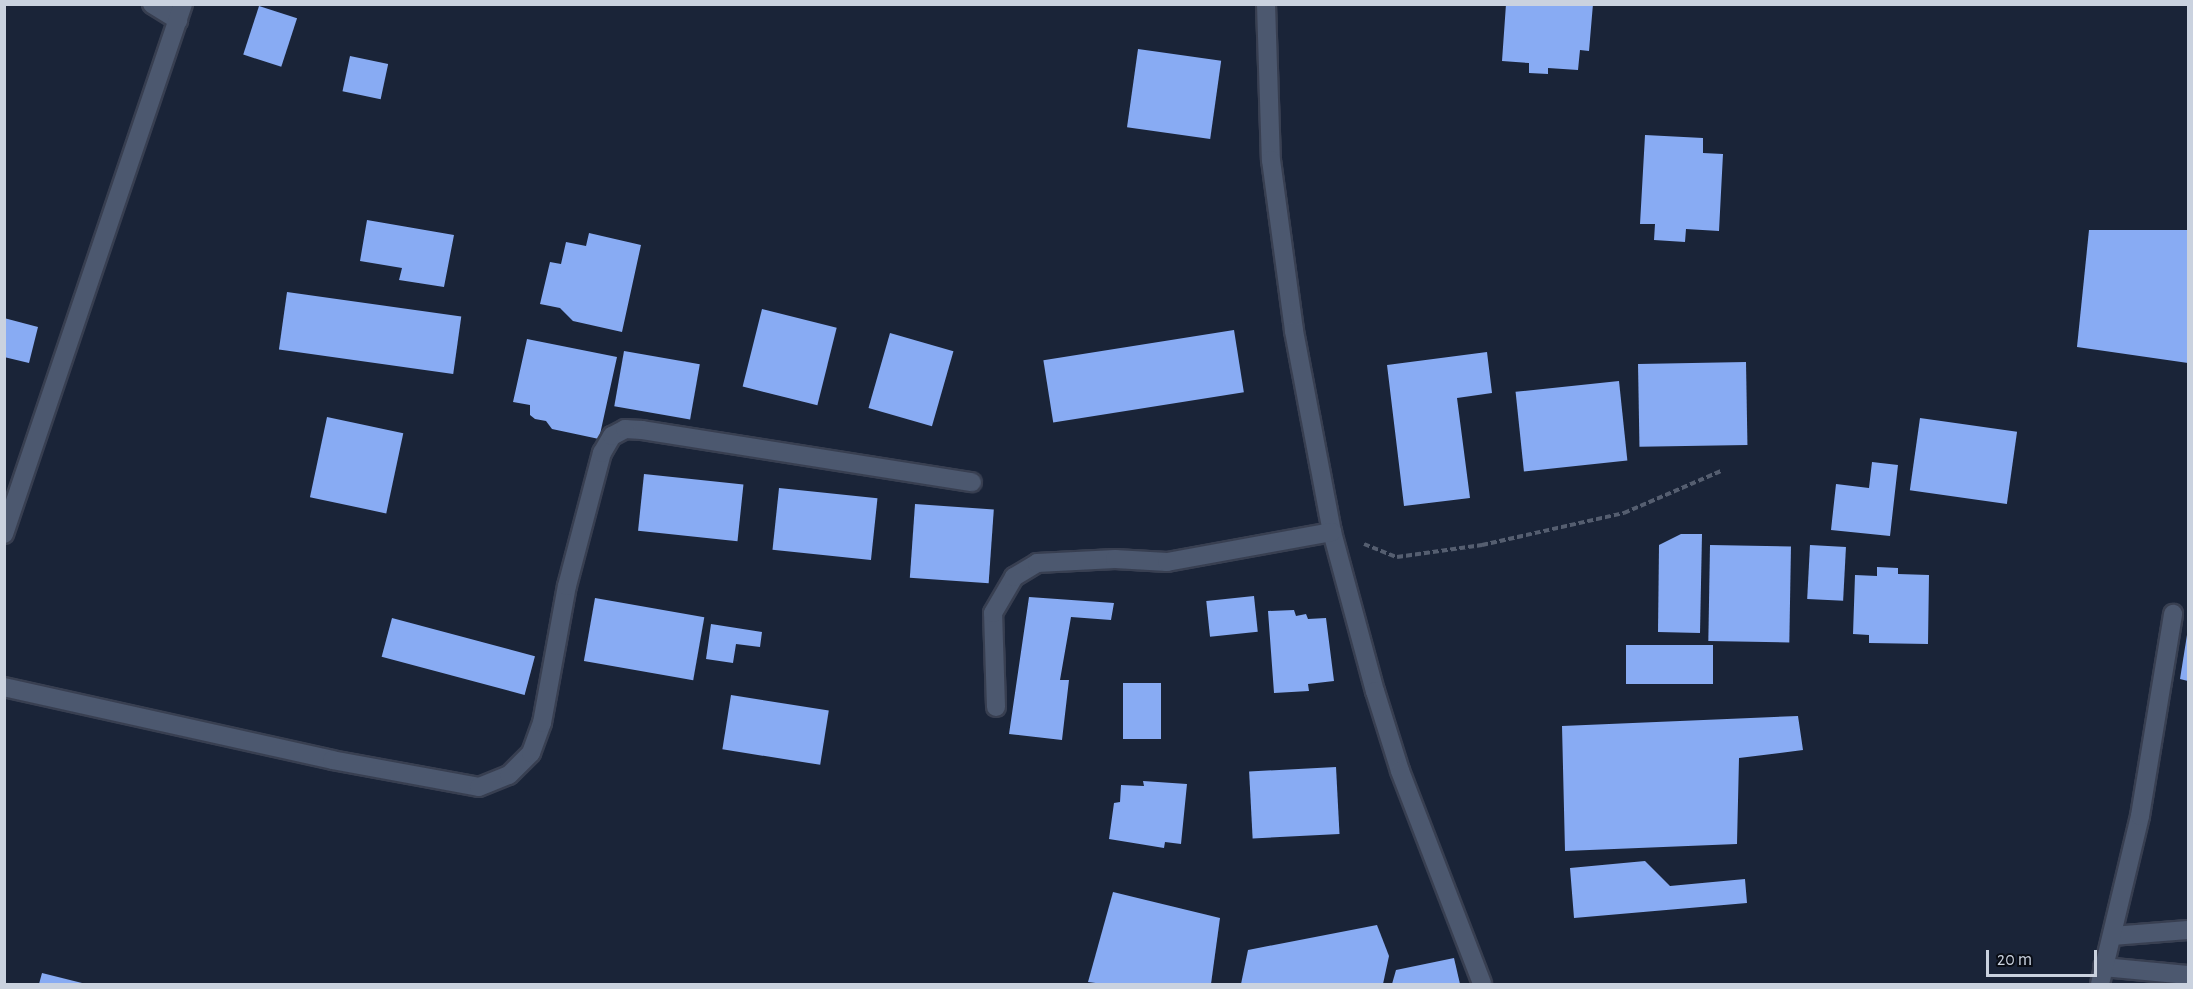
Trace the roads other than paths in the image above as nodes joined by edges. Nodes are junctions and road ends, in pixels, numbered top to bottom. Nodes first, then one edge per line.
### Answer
1 (152, 4) edge
2 (1266, 4) edge
3 (180, 12) edge
4 (972, 482) dead end
5 (1332, 532) junction
6 (4, 534) edge
7 (2173, 614) dead end
8 (4, 687) edge
9 (996, 707) dead end
10 (2188, 930) edge
11 (2112, 936) junction
12 (2188, 975) edge
13 (2102, 976) edge
14 (1482, 984) edge

1 - 3 street
2 - 5 street
3 - 6 street
4 - 8 street
5 - 9 street
5 - 14 street
7 - 11 street
10 - 11 street
11 - 13 street
12 - 13 street

